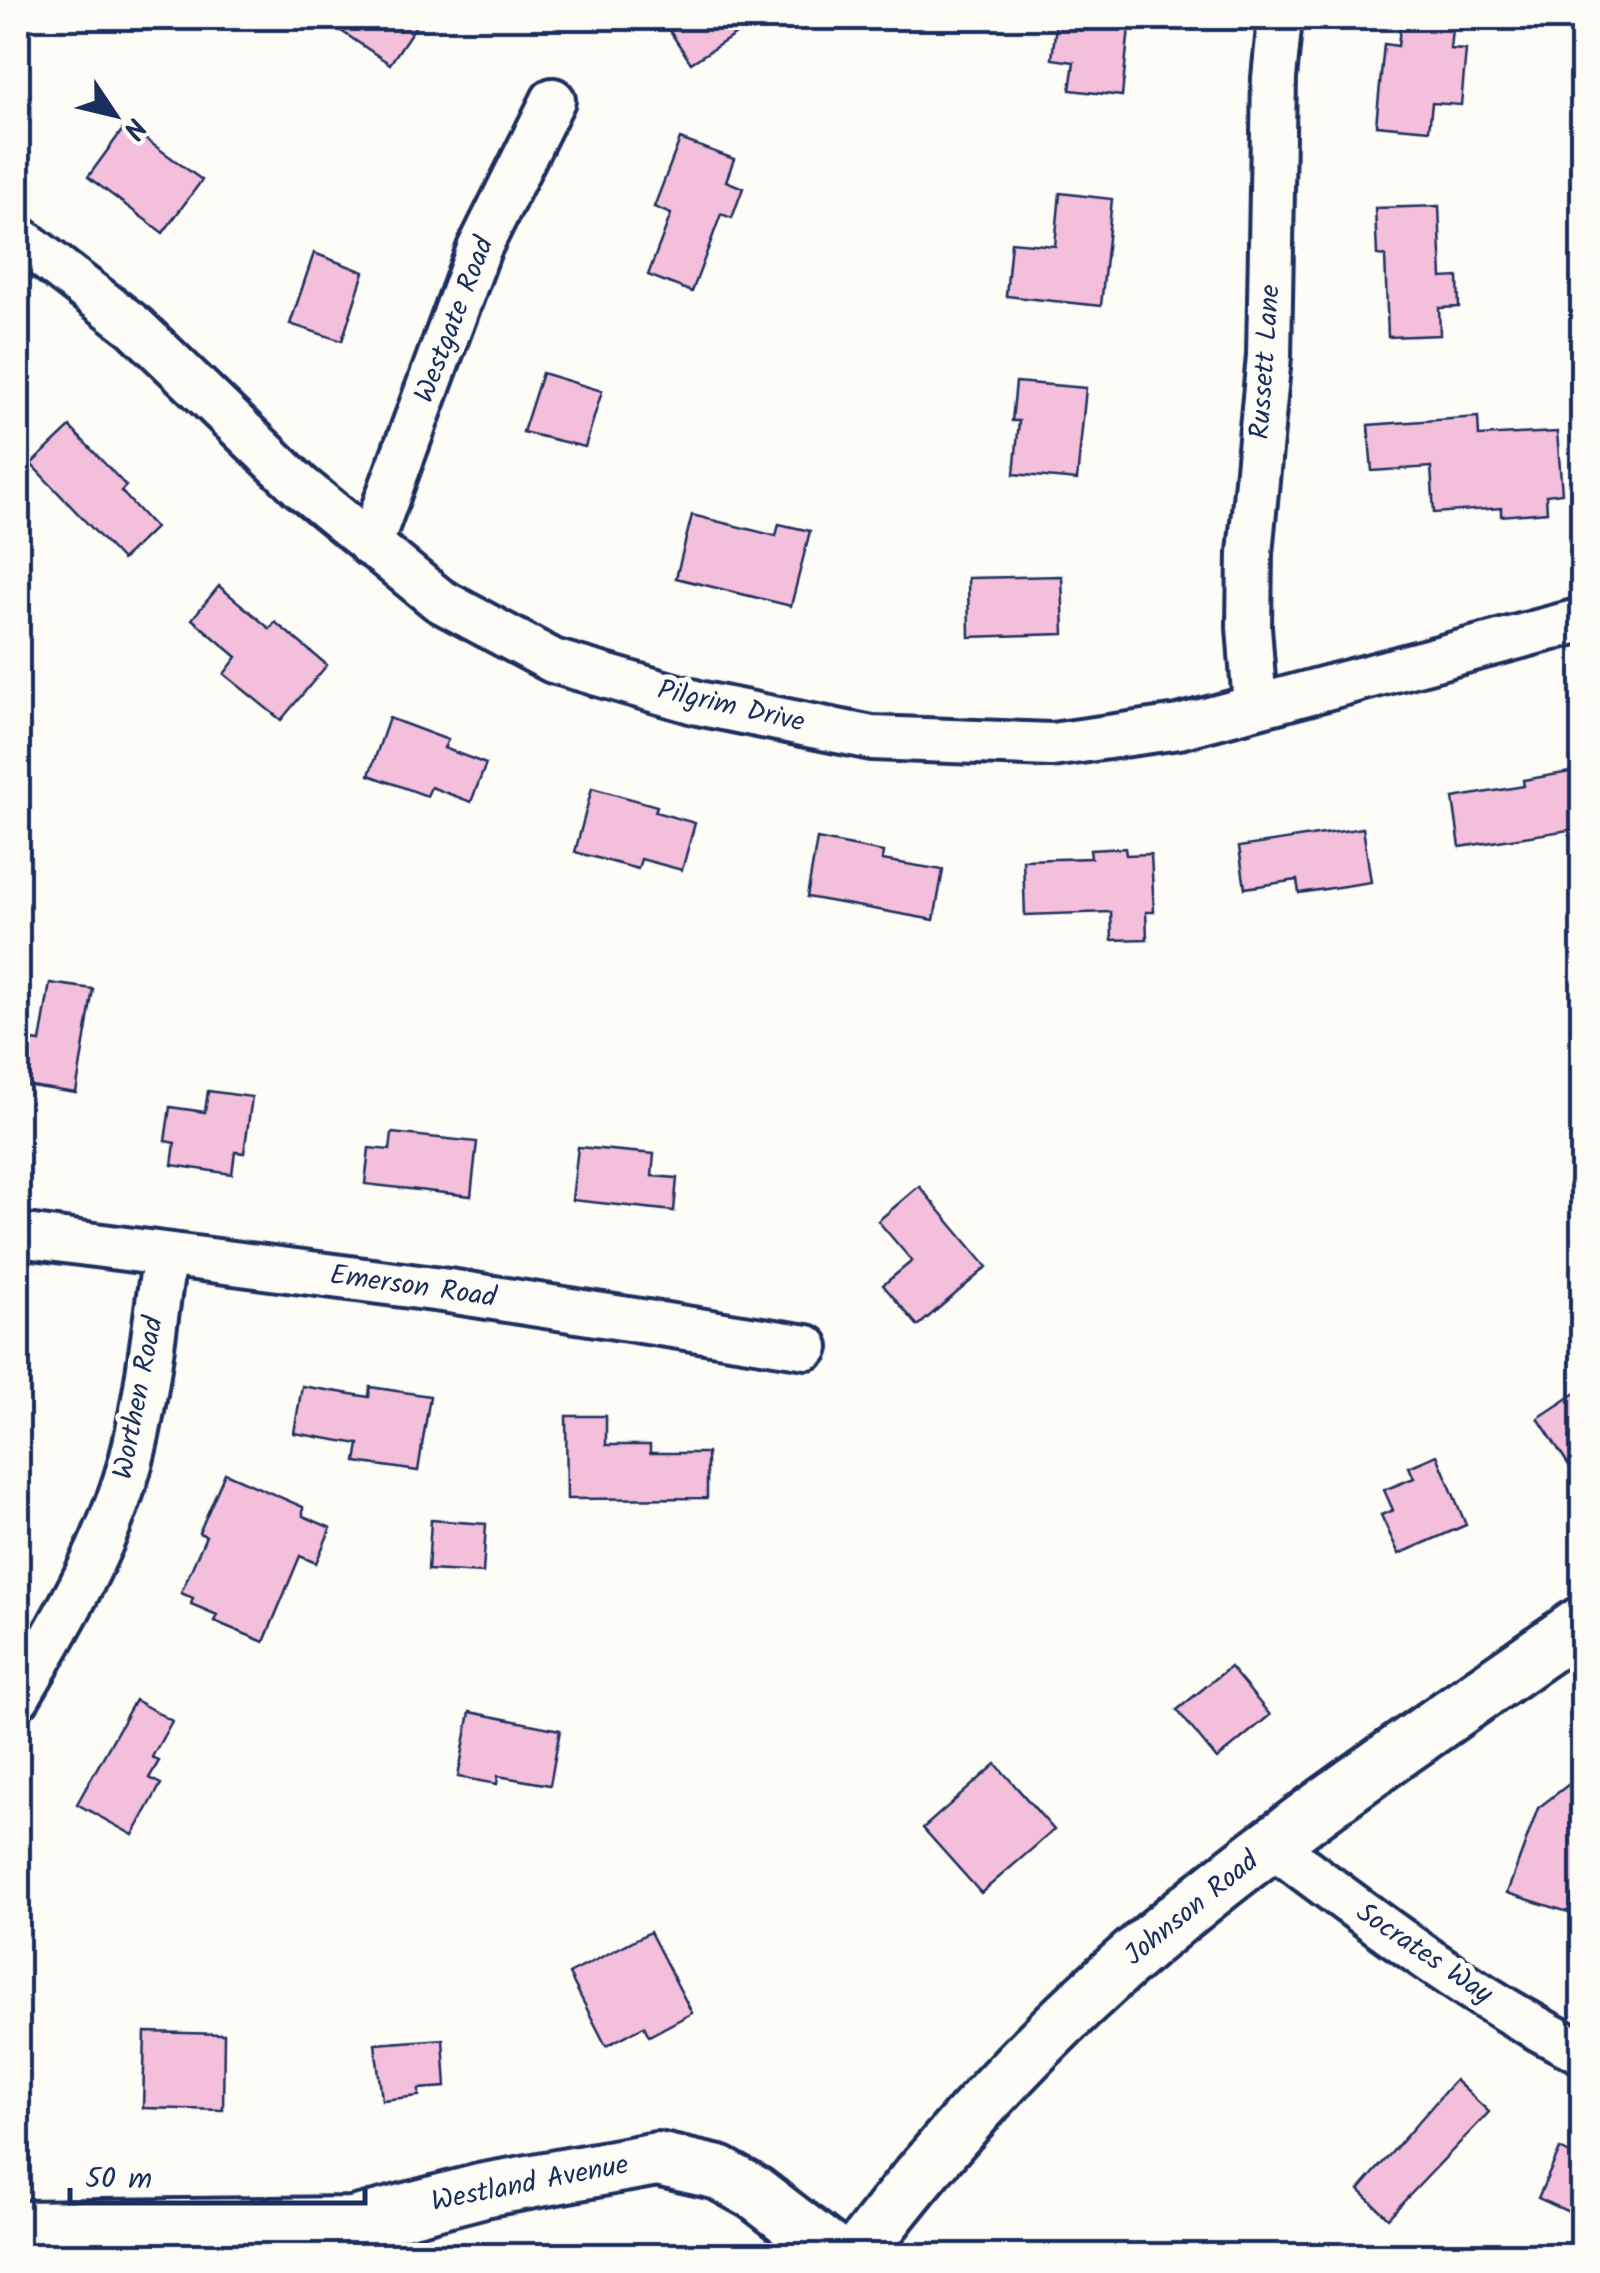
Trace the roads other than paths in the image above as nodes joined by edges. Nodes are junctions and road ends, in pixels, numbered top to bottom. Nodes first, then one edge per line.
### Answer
1 (1280, 18) edge
2 (553, 100) dead end
3 (18, 237) edge
4 (370, 545) junction
5 (1582, 620) edge
6 (1255, 706) junction
7 (18, 1235) edge
8 (165, 1255) junction
9 (808, 1347) dead end
10 (1582, 1623) edge
11 (18, 1697) edge
12 (1272, 1845) junction
13 (1582, 2052) edge
14 (18, 2228) edge
15 (837, 2256) edge
16 (856, 2256) edge

1 - 6 street, Russett Lane
2 - 4 street, Westgate Road
3 - 4 street, Pilgrim Drive
4 - 6 street, Pilgrim Drive
5 - 6 street, Pilgrim Drive
7 - 8 street, Emerson Road
8 - 9 street, Emerson Road
8 - 11 street, Worthen Road
10 - 12 street, Johnson Road
12 - 13 street, Socrates Way
12 - 16 street, Johnson Road
14 - 15 street, Westland Avenue

